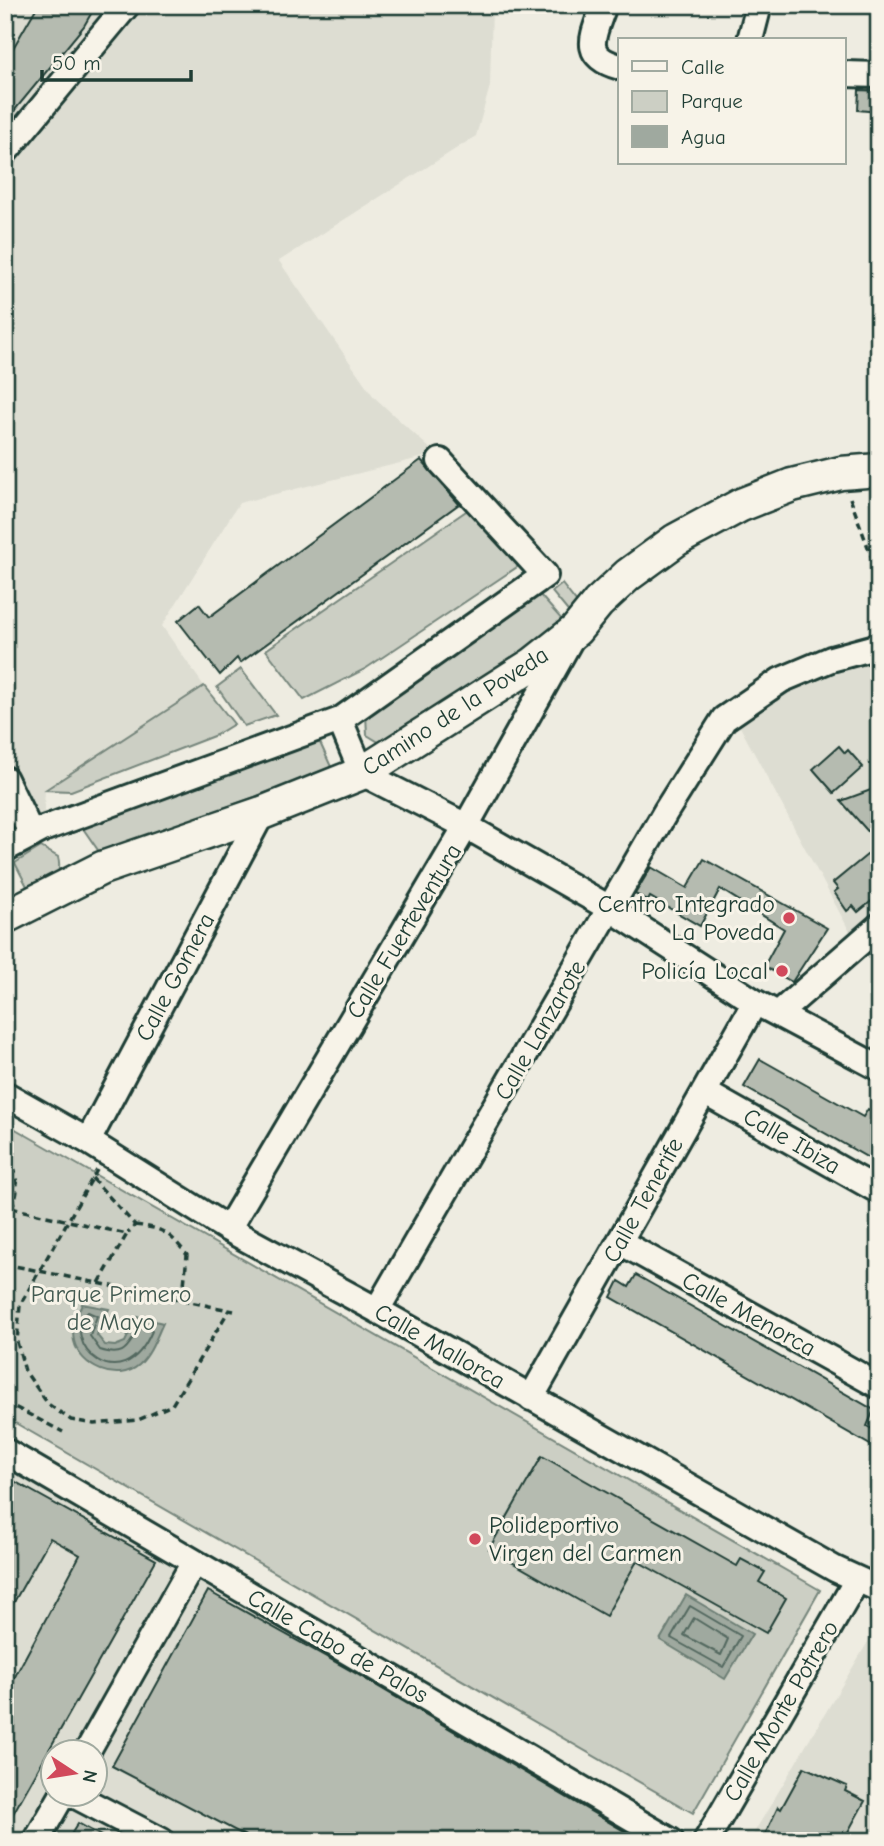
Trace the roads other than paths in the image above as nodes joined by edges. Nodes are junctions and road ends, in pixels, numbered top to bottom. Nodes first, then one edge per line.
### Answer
1 (127, 5) edge
2 (604, 5) edge
3 (759, 5) edge
4 (751, 38) edge
5 (618, 66) edge
6 (846, 74) edge
7 (879, 75) edge
8 (5, 152) edge
9 (440, 461) dead end
10 (879, 470) edge
11 (576, 630) junction
12 (879, 646) edge
13 (340, 720) junction
14 (362, 773) junction
15 (5, 779) edge
16 (262, 813) junction
17 (466, 826) junction
18 (32, 835) junction
19 (5, 849) edge
20 (611, 909) junction
21 (5, 917) edge
22 (879, 926) edge
23 (755, 1002) junction
24 (778, 1014) junction
25 (874, 1059) edge
26 (704, 1091) junction
27 (5, 1094) edge
28 (98, 1147) junction
29 (879, 1191) edge
30 (228, 1229) junction
31 (620, 1242) junction
32 (377, 1310) junction
33 (879, 1387) edge
34 (531, 1398) junction
35 (5, 1451) edge
36 (194, 1562) junction
37 (868, 1585) edge
38 (95, 1738) edge
39 (55, 1808) edge
40 (99, 1808) edge
41 (37, 1841) edge
42 (162, 1841) edge
43 (671, 1841) edge
44 (706, 1841) edge

1 - 8 street
2 - 5 street
3 - 4 street
6 - 7 street
9 - 13 street
10 - 11 main road, Camino de la Poveda
11 - 14 main road, Camino de la Poveda
11 - 17 street, Calle Fuerteventura
12 - 20 street, Calle Lanzarote
13 - 14 street
13 - 18 street
14 - 16 main road, Camino de la Poveda
14 - 17 street
15 - 18 street
16 - 21 main road, Camino de la Poveda
16 - 28 street, Calle Gomera
17 - 20 street
17 - 30 street, Calle Fuerteventura
18 - 19 street
20 - 23 street
20 - 32 street, Calle Lanzarote
22 - 24 street
23 - 24 street
23 - 26 street, Calle Tenerife
24 - 25 street
26 - 29 street, Calle Ibiza
26 - 31 street, Calle Tenerife
27 - 28 street, Calle Mallorca
28 - 30 street, Calle Mallorca
30 - 32 street, Calle Mallorca
31 - 33 street, Calle Menorca
31 - 34 street, Calle Tenerife
32 - 34 street, Calle Mallorca
34 - 37 street, Calle Mallorca
35 - 36 street, Calle Cabo de Palos
36 - 38 street
36 - 43 street, Calle Cabo de Palos
37 - 44 street, Calle Monte Potrero
39 - 41 street
40 - 42 street

